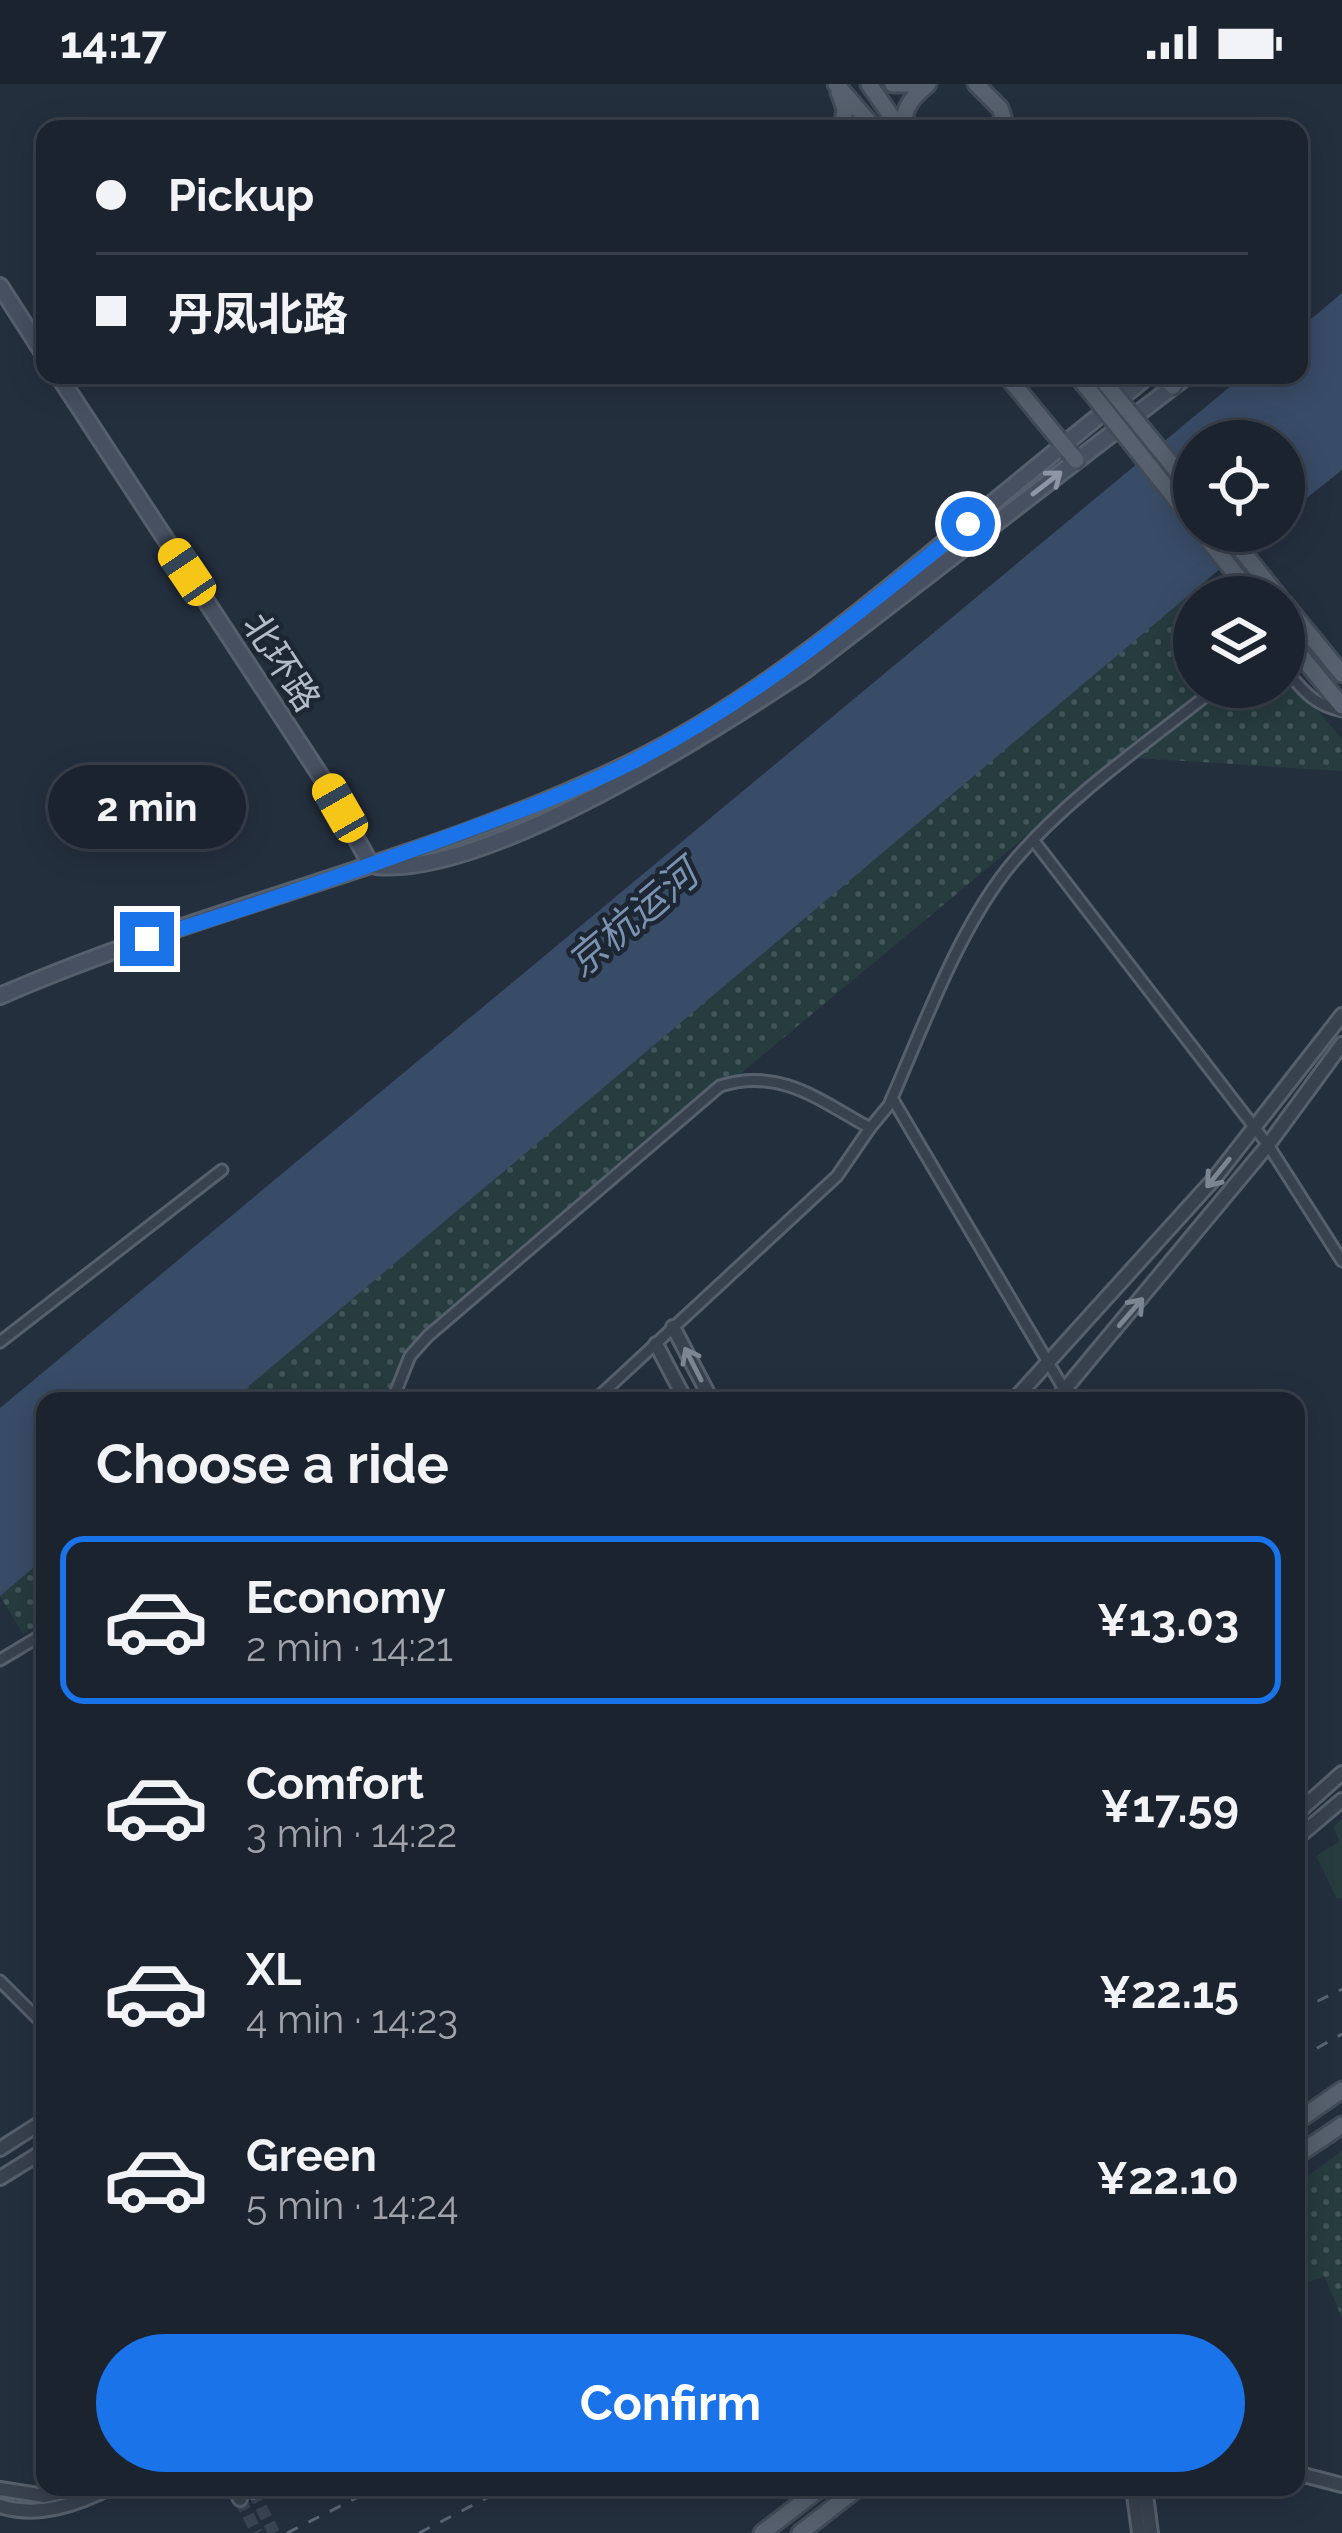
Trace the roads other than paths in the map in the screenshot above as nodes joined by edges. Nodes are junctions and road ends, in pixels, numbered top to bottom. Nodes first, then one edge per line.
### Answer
1 (836, 84) edge
2 (869, 84) edge
3 (893, 84) edge
4 (910, 84) edge
5 (928, 84) edge
6 (976, 84) edge
7 (843, 120) edge
8 (867, 120) edge
9 (896, 120) edge
10 (903, 120) edge
11 (1004, 120) edge
12 (0, 286) edge
13 (36, 342) edge
14 (64, 384) edge
15 (1013, 384) edge
16 (1097, 384) edge
17 (1098, 384) edge
18 (1137, 384) edge
19 (1165, 384) edge
20 (1064, 445) junction
21 (1076, 460) junction
22 (1173, 468) edge
23 (1173, 492) edge
24 (1218, 552) edge
25 (1243, 552) edge
26 (1237, 576) edge
27 (1263, 576) edge
28 (1305, 628) edge
29 (1305, 660) edge
30 (1337, 668) edge
31 (1305, 694) edge
32 (1191, 708) edge
33 (1342, 709) edge
34 (1034, 841) junction
35 (371, 866) junction
36 (0, 996) edge
37 (1342, 1015) edge
38 (1342, 1044) edge
39 (892, 1098) junction
40 (870, 1128) junction
41 (1254, 1128) junction
42 (1268, 1145) junction
43 (222, 1170) dead end
44 (1342, 1261) edge
45 (674, 1327) junction
46 (0, 1342) edge
47 (656, 1344) junction
48 (1048, 1362) junction
49 (396, 1392) edge
50 (604, 1392) edge
51 (681, 1392) edge
52 (707, 1392) edge
53 (1020, 1392) edge
54 (1061, 1392) edge
55 (1067, 1392) edge
56 (36, 1638) edge
57 (0, 1660) edge
58 (1342, 1773) edge
59 (1342, 1800) edge
60 (1305, 1805) edge
61 (1305, 1821) edge
62 (1310, 1827) junction
63 (1305, 1831) edge
64 (0, 1981) edge
65 (36, 2017) edge
66 (1342, 2090) edge
67 (1305, 2116) edge
68 (1342, 2125) edge
69 (36, 2126) edge
70 (0, 2149) edge
71 (1305, 2150) edge
72 (36, 2156) edge
73 (0, 2178) edge
74 (1305, 2475) edge
75 (1342, 2485) edge
76 (0, 2489) edge
77 (36, 2495) edge
78 (93, 2496) edge
79 (810, 2496) edge
80 (847, 2496) edge
81 (1134, 2496) edge
82 (1146, 2496) edge
83 (0, 2506) edge
84 (762, 2533) edge
85 (800, 2533) edge
86 (1139, 2533) edge
87 (1150, 2533) edge

1 - 7 main road
1 - 8 main road
2 - 9 main road
3 - 4 main road
5 - 10 main road
6 - 11 main road
12 - 13 main road
14 - 35 main road, 北环路
15 - 20 main road
16 - 23 main road, bridge
17 - 22 main road, bridge
18 - 20 main road
19 - 21 main road
20 - 21 main road
20 - 35 main road
35 -> 21 main road
24 - 26 main road
25 - 27 main road
28 - 30 main road
29 - 33 main road
31 - 33 street
32 - 34 street
34 - 39 street
34 - 41 street
35 - 36 main road
37 - 41 street
38 - 42 street
39 - 40 street
39 - 48 street
40 - 45 street
40 - 49 street
41 - 42 street
41 -> 48 street
42 - 44 street
55 -> 42 street
43 - 46 street
45 - 47 street
52 -> 45 street
47 - 50 street
47 - 51 street
48 - 53 street
48 - 54 street
56 - 57 street
58 - 60 street
59 - 62 street
61 - 62 street
62 - 63 street
64 - 65 street
66 - 67 main road
68 - 71 main road
69 - 70 street
72 - 73 street
74 - 75 street
76 - 77 street
78 - 83 street
79 - 84 main road
80 - 85 main road
81 - 86 street
82 - 87 street

